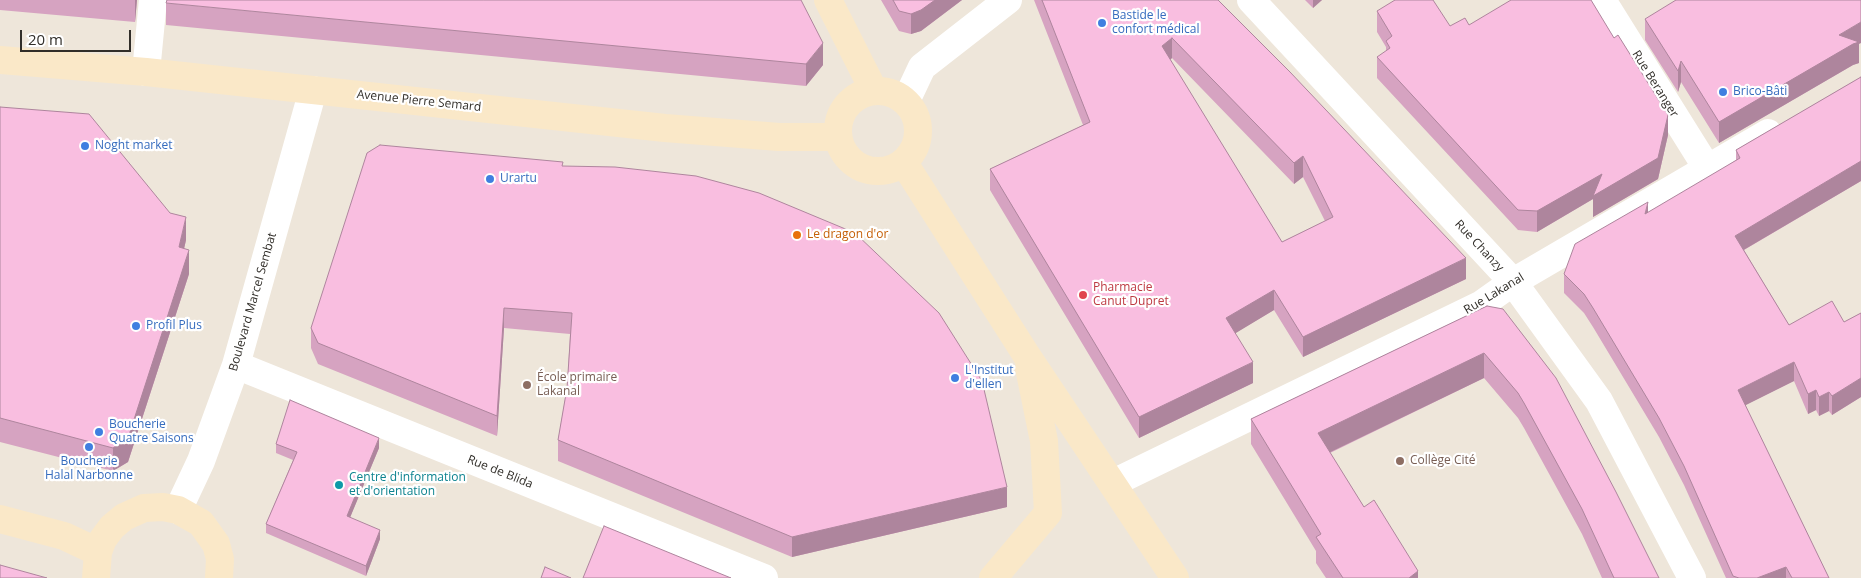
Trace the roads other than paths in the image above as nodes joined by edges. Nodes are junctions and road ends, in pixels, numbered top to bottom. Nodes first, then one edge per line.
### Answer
1 (154, 0) edge
2 (828, 0) edge
3 (1008, 0) edge
4 (1250, 0) edge
5 (1602, 0) edge
6 (0, 60) edge
7 (146, 72) junction
8 (313, 90) junction
9 (874, 90) junction
10 (906, 101) junction
11 (1793, 118) edge
12 (838, 137) junction
13 (904, 163) junction
14 (1708, 168) junction
15 (1512, 282) junction
16 (1027, 356) junction
17 (236, 365) junction
18 (1113, 483) junction
19 (178, 510) junction
20 (0, 518) edge
21 (97, 565) edge
22 (219, 578) edge
23 (764, 578) edge
24 (993, 578) edge
25 (1175, 578) edge
26 (1692, 578) edge

1 - 7 street
2 - 9 street
3 - 10 street
4 - 15 street, Rue Chanzy
5 - 14 street, Rue Beranger
6 - 7 street, Avenue Pierre Semard
7 - 8 street, Avenue Pierre Semard
8 - 12 street, Avenue Pierre Semard
8 - 17 street, Boulevard Marcel Sembat
9 - 10 street
9 - 12 street
10 - 13 street
11 - 14 street, Rue Lakanal
12 - 13 street
13 - 16 street
14 - 15 street, Rue Lakanal
15 - 18 street, Rue Lakanal
15 - 26 street, Rue Chanzy
16 - 18 street
16 - 24 street
17 - 19 street, Boulevard Marcel Sembat
17 - 23 street, Rue de Blida
18 - 25 street
19 - 21 street
19 - 22 street
20 - 21 street

